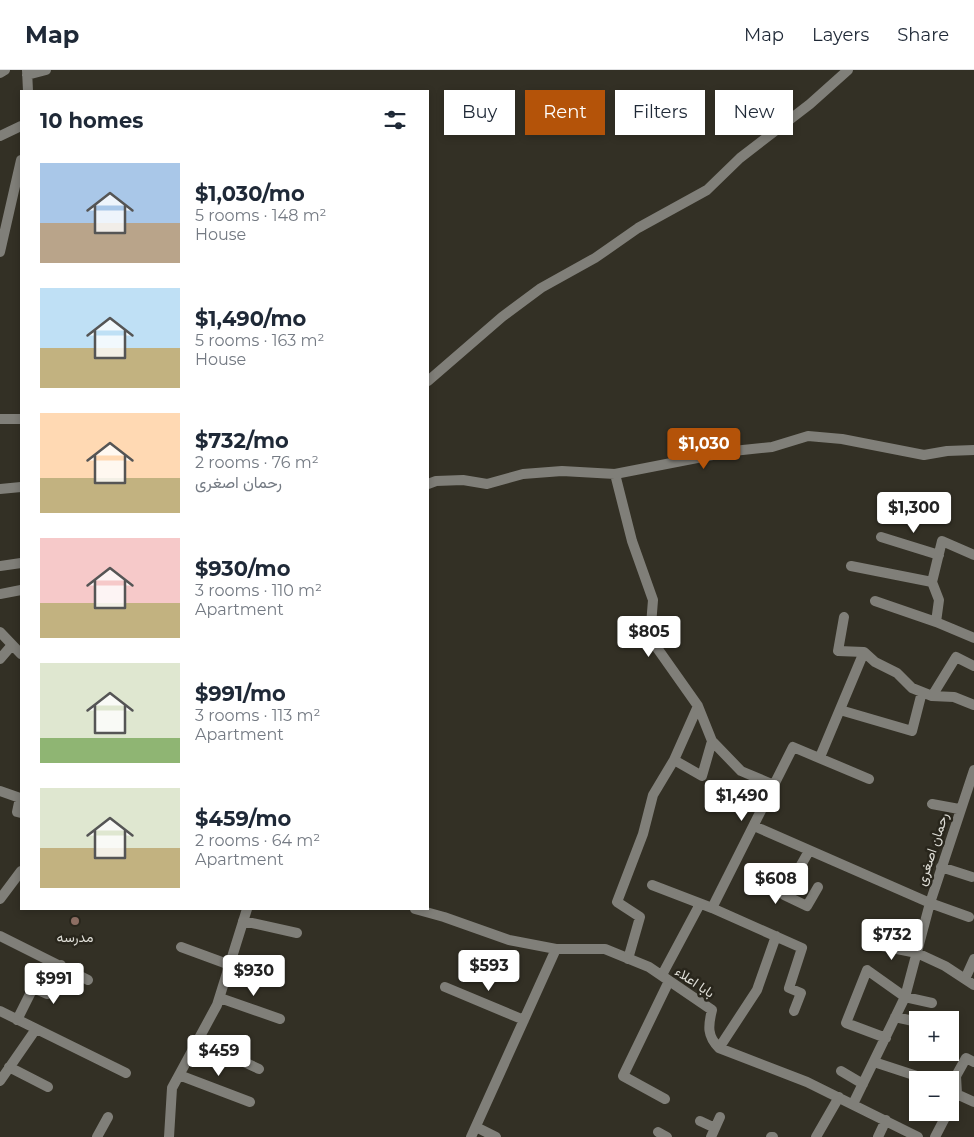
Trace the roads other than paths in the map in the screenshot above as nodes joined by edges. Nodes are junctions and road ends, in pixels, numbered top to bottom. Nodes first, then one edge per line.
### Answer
1 (5, 70) edge
2 (46, 70) edge
3 (848, 70) edge
4 (0, 73) edge
5 (27, 73) edge
6 (28, 90) edge
7 (20, 126) edge
8 (0, 136) edge
9 (20, 164) edge
10 (3, 224) edge
11 (0, 252) edge
12 (429, 380) edge
13 (0, 419) edge
14 (20, 419) edge
15 (974, 450) edge
16 (615, 474) junction
17 (429, 484) edge
18 (20, 487) edge
19 (0, 489) edge
20 (881, 538) dead end
21 (939, 555) junction
22 (974, 555) edge
23 (20, 563) edge
24 (0, 566) edge
25 (851, 566) dead end
26 (932, 582) junction
27 (20, 590) edge
28 (0, 594) edge
29 (875, 601) dead end
30 (844, 617) dead end
31 (936, 622) junction
32 (0, 632) edge
33 (974, 638) edge
34 (12, 645) junction
35 (864, 652) junction
36 (20, 653) edge
37 (0, 659) edge
38 (974, 666) edge
39 (927, 694) junction
40 (974, 704) edge
41 (698, 706) junction
42 (840, 710) junction
43 (712, 741) junction
44 (820, 757) junction
45 (674, 760) junction
46 (974, 770) edge
47 (869, 779) dead end
48 (774, 785) junction
49 (0, 792) edge
50 (20, 798) edge
51 (20, 798) edge
52 (932, 804) dead end
53 (959, 810) junction
54 (20, 813) edge
55 (754, 826) junction
56 (810, 850) junction
57 (941, 868) junction
58 (20, 872) edge
59 (972, 877) dead end
60 (652, 886) dead end
61 (818, 887) dead end
62 (0, 900) edge
63 (930, 903) junction
64 (700, 904) junction
65 (712, 908) junction
66 (247, 910) edge
67 (419, 910) edge
68 (969, 917) dead end
69 (243, 920) junction
70 (297, 933) dead end
71 (0, 936) edge
72 (776, 936) junction
73 (872, 944) dead end
74 (181, 947) dead end
75 (556, 949) junction
76 (917, 953) junction
77 (628, 958) junction
78 (974, 959) edge
79 (61, 965) junction
80 (230, 965) junction
81 (666, 978) junction
82 (88, 980) dead end
83 (970, 982) edge
84 (445, 987) dead end
85 (905, 997) junction
86 (220, 998) junction
87 (932, 1003) dead end
88 (0, 1011) edge
89 (794, 1011) dead end
90 (896, 1017) junction
91 (280, 1019) dead end
92 (18, 1020) junction
93 (524, 1020) junction
94 (909, 1020) edge
95 (36, 1029) junction
96 (886, 1038) junction
97 (198, 1041) junction
98 (720, 1048) junction
99 (874, 1062) junction
100 (974, 1062) edge
101 (9, 1068) junction
102 (260, 1069) dead end
103 (841, 1071) dead end
104 (959, 1071) edge
105 (126, 1073) dead end
106 (909, 1073) edge
107 (179, 1075) junction
108 (0, 1081) edge
109 (863, 1084) junction
110 (48, 1087) dead end
111 (959, 1094) edge
112 (839, 1097) junction
113 (665, 1099) dead end
114 (250, 1102) dead end
115 (974, 1102) edge
116 (853, 1104) junction
117 (108, 1117) dead end
118 (720, 1117) dead end
119 (886, 1120) junction
120 (700, 1121) dead end
121 (943, 1121) edge
122 (473, 1132) edge
123 (713, 1132) edge
124 (97, 1137) edge
125 (169, 1137) edge
126 (496, 1137) edge
127 (816, 1137) edge
128 (878, 1137) edge
129 (918, 1137) edge
130 (935, 1137) edge

1 - 4 street
2 - 5 street
3 - 12 street
5 - 6 street
7 - 8 street
9 - 10 street
10 - 11 street
13 - 14 street
15 - 16 street
16 - 17 street
16 - 41 street
18 - 19 street
20 - 21 street
21 - 22 street
21 - 26 street
23 - 24 street
25 - 26 street
26 - 31 street
27 - 28 street
29 - 31 street
30 - 35 street
31 - 33 street
32 - 34 street
34 - 36 street
34 - 37 street
35 - 39 street
35 - 42 street
38 - 39 street
39 - 40 street
39 - 42 street
41 - 43 street
41 - 45 street
42 - 44 street
43 - 45 street
43 - 48 street
44 - 47 street
44 - 48 street
45 - 77 street
46 - 53 street, رحمان اصغری
48 - 55 street
49 - 50 street
51 - 54 street
52 - 53 street
53 - 57 street, رحمان اصغری
55 - 56 street
55 - 65 street
56 - 61 street
56 - 63 street
57 - 59 street
57 - 63 street, رحمان اصغری
58 - 62 street
60 - 64 street
63 - 68 street
63 - 76 street, رحمان اصغری
64 - 65 street
64 - 81 street
65 - 72 street
66 - 69 street
67 - 75 street, بابا اعلاء
69 - 70 street
69 - 80 street
71 - 79 street
72 - 89 street
72 - 98 street
73 - 76 street
74 - 80 street
75 - 77 street, بابا اعلاء
75 - 93 street
76 - 83 street
76 - 85 street, رحمان اصغری
77 - 81 street, بابا اعلاء
78 - 83 street
79 - 82 street
79 - 92 street
80 - 86 street
81 - 98 street, بابا اعلاء
81 - 113 street
84 - 93 street
85 - 87 street
85 - 90 street, رحمان اصغری
85 - 96 street
86 - 91 street
86 - 97 street
88 - 92 street
90 - 94 street
90 - 96 street, رحمان اصغری
92 - 95 street
93 - 122 street
95 - 101 street
95 - 105 street
96 - 99 street, رحمان اصغری
97 - 102 street
97 - 107 street
98 - 112 street
99 - 106 street
99 - 109 street, رحمان اصغری
100 - 104 street
101 - 108 street
101 - 110 street
103 - 109 street
107 - 114 street
107 - 125 street
109 - 116 street, رحمان اصغری
111 - 115 street
112 - 116 street
112 - 127 street
116 - 119 street
117 - 124 street
118 - 123 street
119 - 128 street
119 - 129 street
120 - 123 street
121 - 130 street
122 - 126 street

